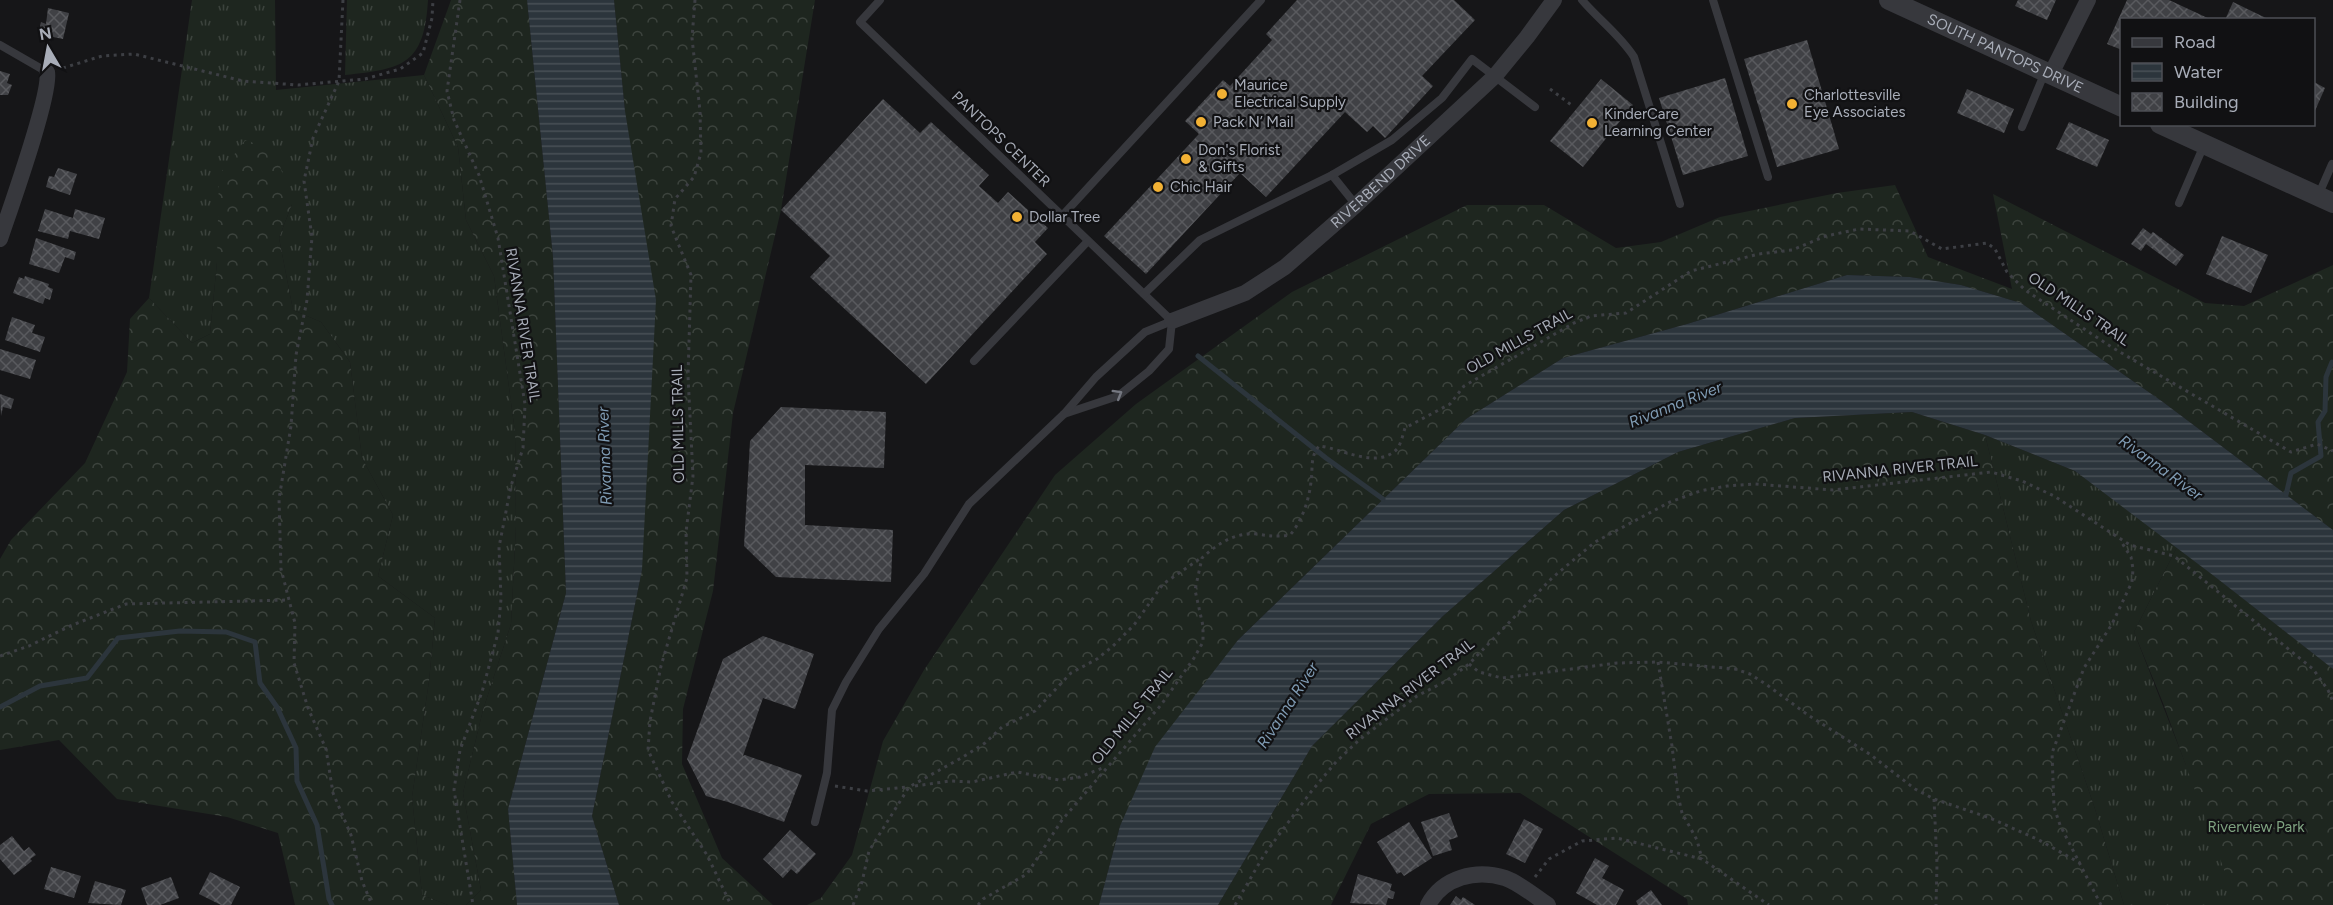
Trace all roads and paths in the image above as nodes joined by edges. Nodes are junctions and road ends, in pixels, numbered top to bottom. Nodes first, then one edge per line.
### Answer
1 (343, 0) edge
2 (433, 0) edge
3 (460, 0) edge
4 (695, 0) edge
5 (880, 0) edge
6 (1261, 0) edge
7 (1554, 0) edge
8 (1582, 0) edge
9 (1713, 0) edge
10 (1889, 0) edge
11 (2088, 0) edge
12 (0, 45) edge
13 (47, 72) junction
14 (2048, 73) junction
15 (1495, 76) junction
16 (339, 81) junction
17 (1550, 89) dead end
18 (1535, 107) dead end
19 (1574, 107) dead end
20 (2120, 107) edge
21 (2164, 126) edge
22 (2022, 127) dead end
23 (2204, 144) junction
24 (2332, 164) edge
25 (1332, 175) junction
26 (1768, 177) dead end
27 (2325, 200) edge
28 (2179, 203) dead end
29 (1680, 204) dead end
30 (1356, 205) junction
31 (1062, 216) junction
32 (0, 239) edge
33 (1088, 241) junction
34 (1144, 294) junction
35 (1172, 321) junction
36 (974, 361) dead end
37 (1064, 414) junction
38 (2332, 451) edge
39 (2120, 540) junction
40 (1202, 558) junction
41 (289, 600) junction
42 (0, 656) edge
43 (1658, 662) junction
44 (1469, 663) junction
45 (2333, 702) edge
46 (1106, 767) junction
47 (825, 784) junction
48 (909, 787) junction
49 (1934, 799) junction
50 (815, 822) dead end
51 (1702, 859) junction
52 (2080, 863) junction
53 (1525, 891) junction
54 (372, 905) edge
55 (473, 905) edge
56 (731, 905) edge
57 (853, 905) edge
58 (978, 905) edge
59 (1235, 905) edge
60 (1428, 905) edge
61 (1548, 905) edge
62 (1769, 905) edge
63 (1936, 905) edge
64 (2101, 905) edge

1 - 16 path
2 - 16 path
3 - 55 path, RIVANNA RIVER TRAIL
4 - 56 path, OLD MILLS TRAIL
5 - 31 lane, PANTOPS CENTER
6 - 31 lane
7 - 15 street, RIVERBEND DRIVE
8 - 29 lane
9 - 26 lane
10 - 14 street, SOUTH PANTOPS DRIVE
11 - 14 street
12 - 13 lane
13 - 16 path
13 - 32 street
14 - 20 street, SOUTH PANTOPS DRIVE
14 - 22 lane
15 - 18 lane
15 - 25 lane
15 - 30 street, RIVERBEND DRIVE
16 - 41 path
17 - 19 path
21 - 23 street
23 - 27 street
23 - 28 lane
24 - 27 lane
25 - 30 lane
25 - 34 lane
30 - 35 street, RIVERBEND DRIVE
31 - 33 lane, PANTOPS CENTER
33 - 34 lane, PANTOPS CENTER
33 - 36 lane
34 - 35 lane, PANTOPS CENTER
35 - 37 lane
37 -> 35 lane
37 - 47 lane
38 - 40 path, OLD MILLS TRAIL
39 - 44 path, RIVANNA RIVER TRAIL
39 - 45 path, RIVANNA RIVER TRAIL
39 - 52 path
40 - 46 path, OLD MILLS TRAIL
40 - 48 path
41 - 42 path
41 - 54 path
43 - 44 path
43 - 49 path
43 - 51 path
44 - 59 path, RIVANNA RIVER TRAIL
46 - 48 path
46 - 58 path, OLD MILLS TRAIL
47 - 48 path
47 - 50 lane
48 - 57 path
49 - 52 path
49 - 63 path
51 - 53 path
51 - 62 path
52 - 64 path
53 - 60 street
53 - 61 street

